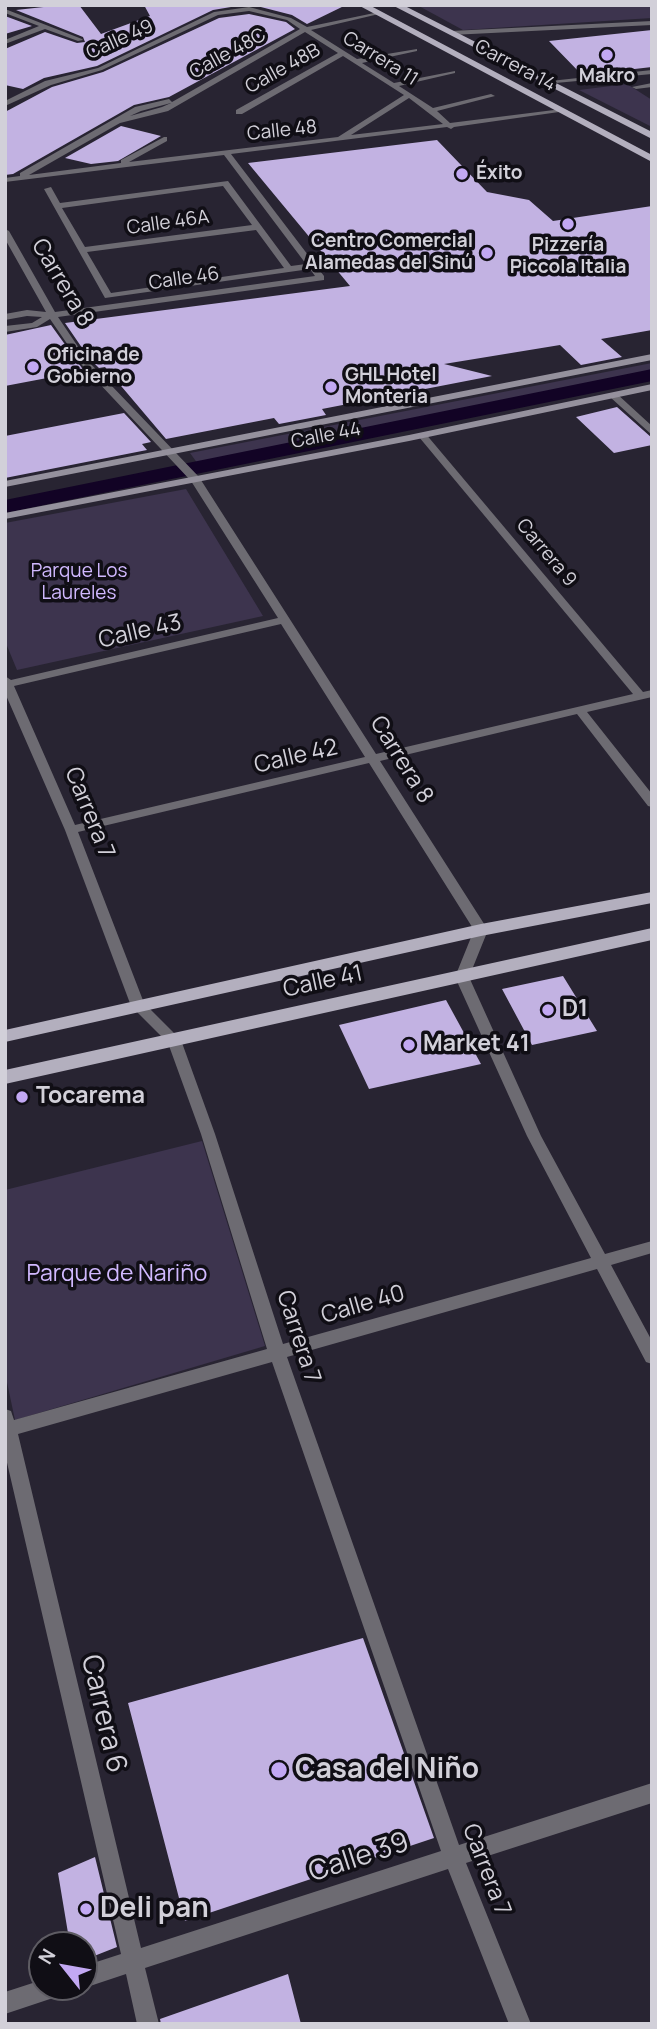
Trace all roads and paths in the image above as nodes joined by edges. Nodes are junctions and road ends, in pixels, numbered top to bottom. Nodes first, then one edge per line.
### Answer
1 (362, 5) edge
2 (396, 5) edge
3 (249, 9) joint
4 (5, 11) edge
5 (377, 13) junction
6 (652, 23) edge
7 (43, 27) junction
8 (304, 30) junction
9 (451, 33) junction
10 (80, 40) dead end
11 (5, 43) edge
12 (415, 50) dead end
13 (342, 54) junction
14 (355, 62) junction
15 (453, 72) dead end
16 (652, 75) edge
17 (550, 84) junction
18 (392, 85) junction
19 (652, 85) edge
20 (636, 87) dead end
21 (408, 96) junction
22 (491, 96) dead end
23 (5, 104) edge
24 (432, 110) junction
25 (239, 111) dead end
26 (562, 111) junction
27 (451, 127) junction
28 (652, 136) edge
29 (164, 139) dead end
30 (335, 141) junction
31 (226, 153) junction
32 (652, 159) edge
33 (117, 167) junction
34 (16, 178) junction
35 (5, 180) edge
36 (48, 189) dead end
37 (59, 209) junction
38 (257, 227) junction
39 (5, 231) edge
40 (82, 250) junction
41 (312, 266) junction
42 (289, 269) junction
43 (52, 315) junction
44 (5, 317) edge
45 (5, 329) edge
46 (652, 357) edge
47 (652, 387) edge
48 (613, 394) junction
49 (652, 432) edge
50 (422, 435) junction
51 (171, 454) junction
52 (192, 476) junction
53 (5, 484) edge
54 (5, 516) edge
55 (285, 620) junction
56 (6, 683) edge
57 (646, 694) edge
58 (580, 710) junction
59 (374, 761) junction
60 (652, 803) edge
61 (71, 830) junction
62 (652, 897) edge
63 (481, 930) junction
64 (652, 934) edge
65 (461, 977) junction
66 (138, 1006) junction
67 (5, 1036) edge
68 (174, 1040) junction
69 (5, 1077) edge
70 (652, 1247) edge
71 (601, 1262) junction
72 (277, 1353) junction
73 (652, 1357) edge
74 (6, 1425) edge
75 (652, 1793) edge
76 (453, 1857) junction
77 (132, 1962) junction
78 (98, 1973) edge
79 (28, 1995) edge
80 (5, 2003) edge
81 (148, 2024) edge
82 (520, 2024) edge

1 - 5 main road, Carrera 14
2 - 9 main road, Carrera 14
3 - 8 street, Carrera 11
3 - 23 street, Calle 49
4 - 7 street
5 - 8 street, Calle 48C
5 - 26 main road, Carrera 14
6 - 9 street
7 - 10 street
7 - 11 street
8 - 13 street, Carrera 11
8 - 34 street, Calle 48C
9 - 17 main road, Carrera 14
12 - 14 street, Calle 48B
13 - 14 street, Carrera 11
13 - 25 street, Calle 48B
14 - 18 street, Carrera 11
15 - 18 street
16 - 17 street
17 - 28 main road, Carrera 14
18 - 21 street, Carrera 11
19 - 20 street
21 - 24 street, Carrera 11
21 - 30 street
22 - 24 street
24 - 27 street, Carrera 11
26 - 27 street, Calle 48
26 - 32 main road, Carrera 14
27 - 30 street, Calle 48
29 - 33 street
30 - 31 street, Calle 48
31 - 33 street, Calle 48
31 - 41 street
33 - 34 street, Calle 48
34 - 35 street, Calle 48
36 - 37 street, Carrera 8
37 - 38 street
37 - 40 street, Carrera 8
38 - 40 street, Calle 46A
38 - 42 street
39 - 43 street, Carrera 8
40 - 42 street, Carrera 8
41 - 42 street
41 - 43 street, Calle 46
43 - 44 street, Calle 46
43 - 45 street, Calle 46
43 - 51 street, Carrera 8
46 - 51 street, Calle 44
47 - 48 street, Calle 44
48 - 49 street
48 - 50 street, Calle 44
50 - 52 street, Calle 44
50 - 57 street, Carrera 9
51 - 52 street, Carrera 8
51 - 53 street, Calle 44
52 - 54 street, Calle 44
52 - 55 street, Carrera 8
55 - 56 street, Calle 43
55 - 59 street, Carrera 8
56 - 61 street, Carrera 7
57 - 58 street, Calle 42
58 - 59 street, Calle 42
58 - 60 street
59 - 61 street, Calle 42
59 - 63 street, Carrera 8
61 - 66 street, Carrera 7
62 - 63 main road, Calle 41
63 - 65 street
63 - 66 main road, Calle 41
64 - 65 main road, Calle 41
65 - 68 main road, Calle 41
65 - 71 street
66 - 67 main road, Calle 41
66 - 68 street, Carrera 7
68 - 69 main road, Calle 41
68 - 72 street, Carrera 7
70 - 71 street, Calle 40
71 - 72 street, Calle 40
71 - 73 street
72 - 74 street, Calle 40
72 - 76 street, Carrera 7
74 - 77 street, Carrera 6
75 - 76 street, Calle 39
76 - 77 street, Calle 39
76 - 82 street, Carrera 7
77 - 78 street, Calle 39
77 - 81 street, Carrera 6
79 - 80 street

